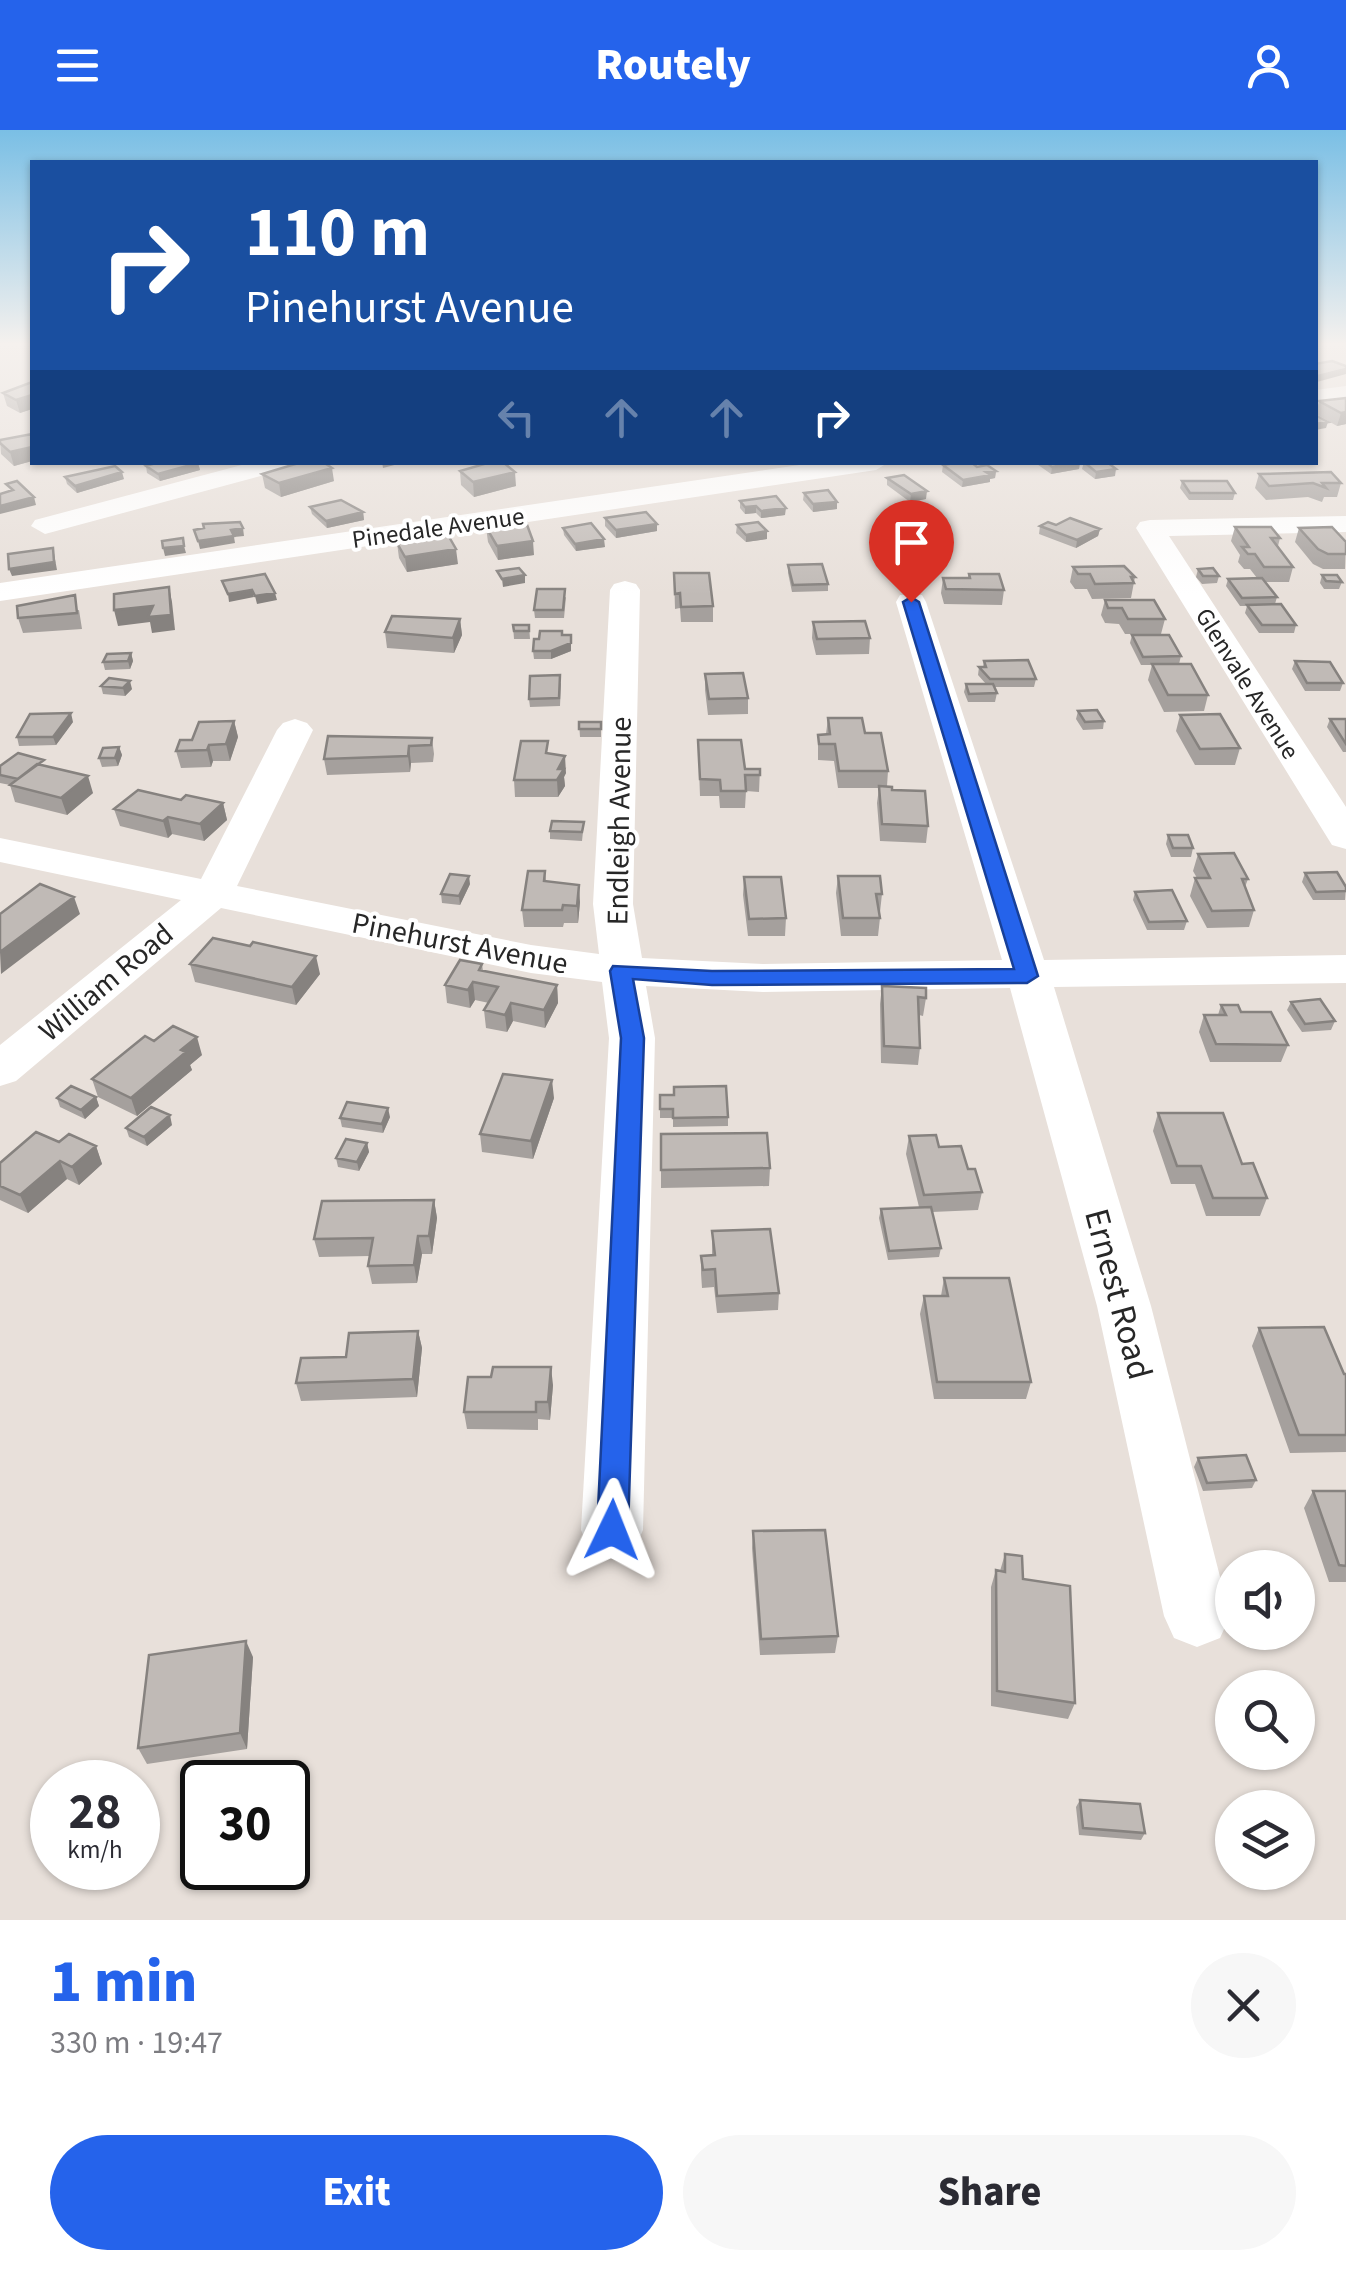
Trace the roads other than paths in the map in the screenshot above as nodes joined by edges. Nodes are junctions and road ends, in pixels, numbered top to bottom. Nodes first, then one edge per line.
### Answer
1 (274, 465) edge
2 (833, 465) edge
3 (804, 467) edge
4 (1346, 524) edge
5 (45, 526) dead end
6 (625, 590) dead end
7 (0, 592) edge
8 (911, 602) dead end
9 (295, 730) dead end
10 (1346, 837) edge
11 (0, 850) edge
12 (212, 894) junction
13 (1346, 970) edge
14 (621, 971) junction
15 (1027, 976) junction
16 (0, 1070) edge
17 (612, 1530) dead end
18 (1198, 1616) dead end

1 - 5 street
2 - 3 street, Pinedale Avenue
3 - 7 street, Pinedale Avenue
4 - 10 street, Glenvale Avenue
6 - 14 street, Endleigh Avenue
8 - 15 street, Ernest Road
9 - 12 street
11 - 12 street, Pinehurst Avenue
12 - 14 street, Pinehurst Avenue
12 - 16 street, William Road
13 - 15 street, Pinehurst Avenue
14 - 15 street, Pinehurst Avenue
14 - 17 street, Endleigh Avenue
15 - 18 street, Ernest Road

